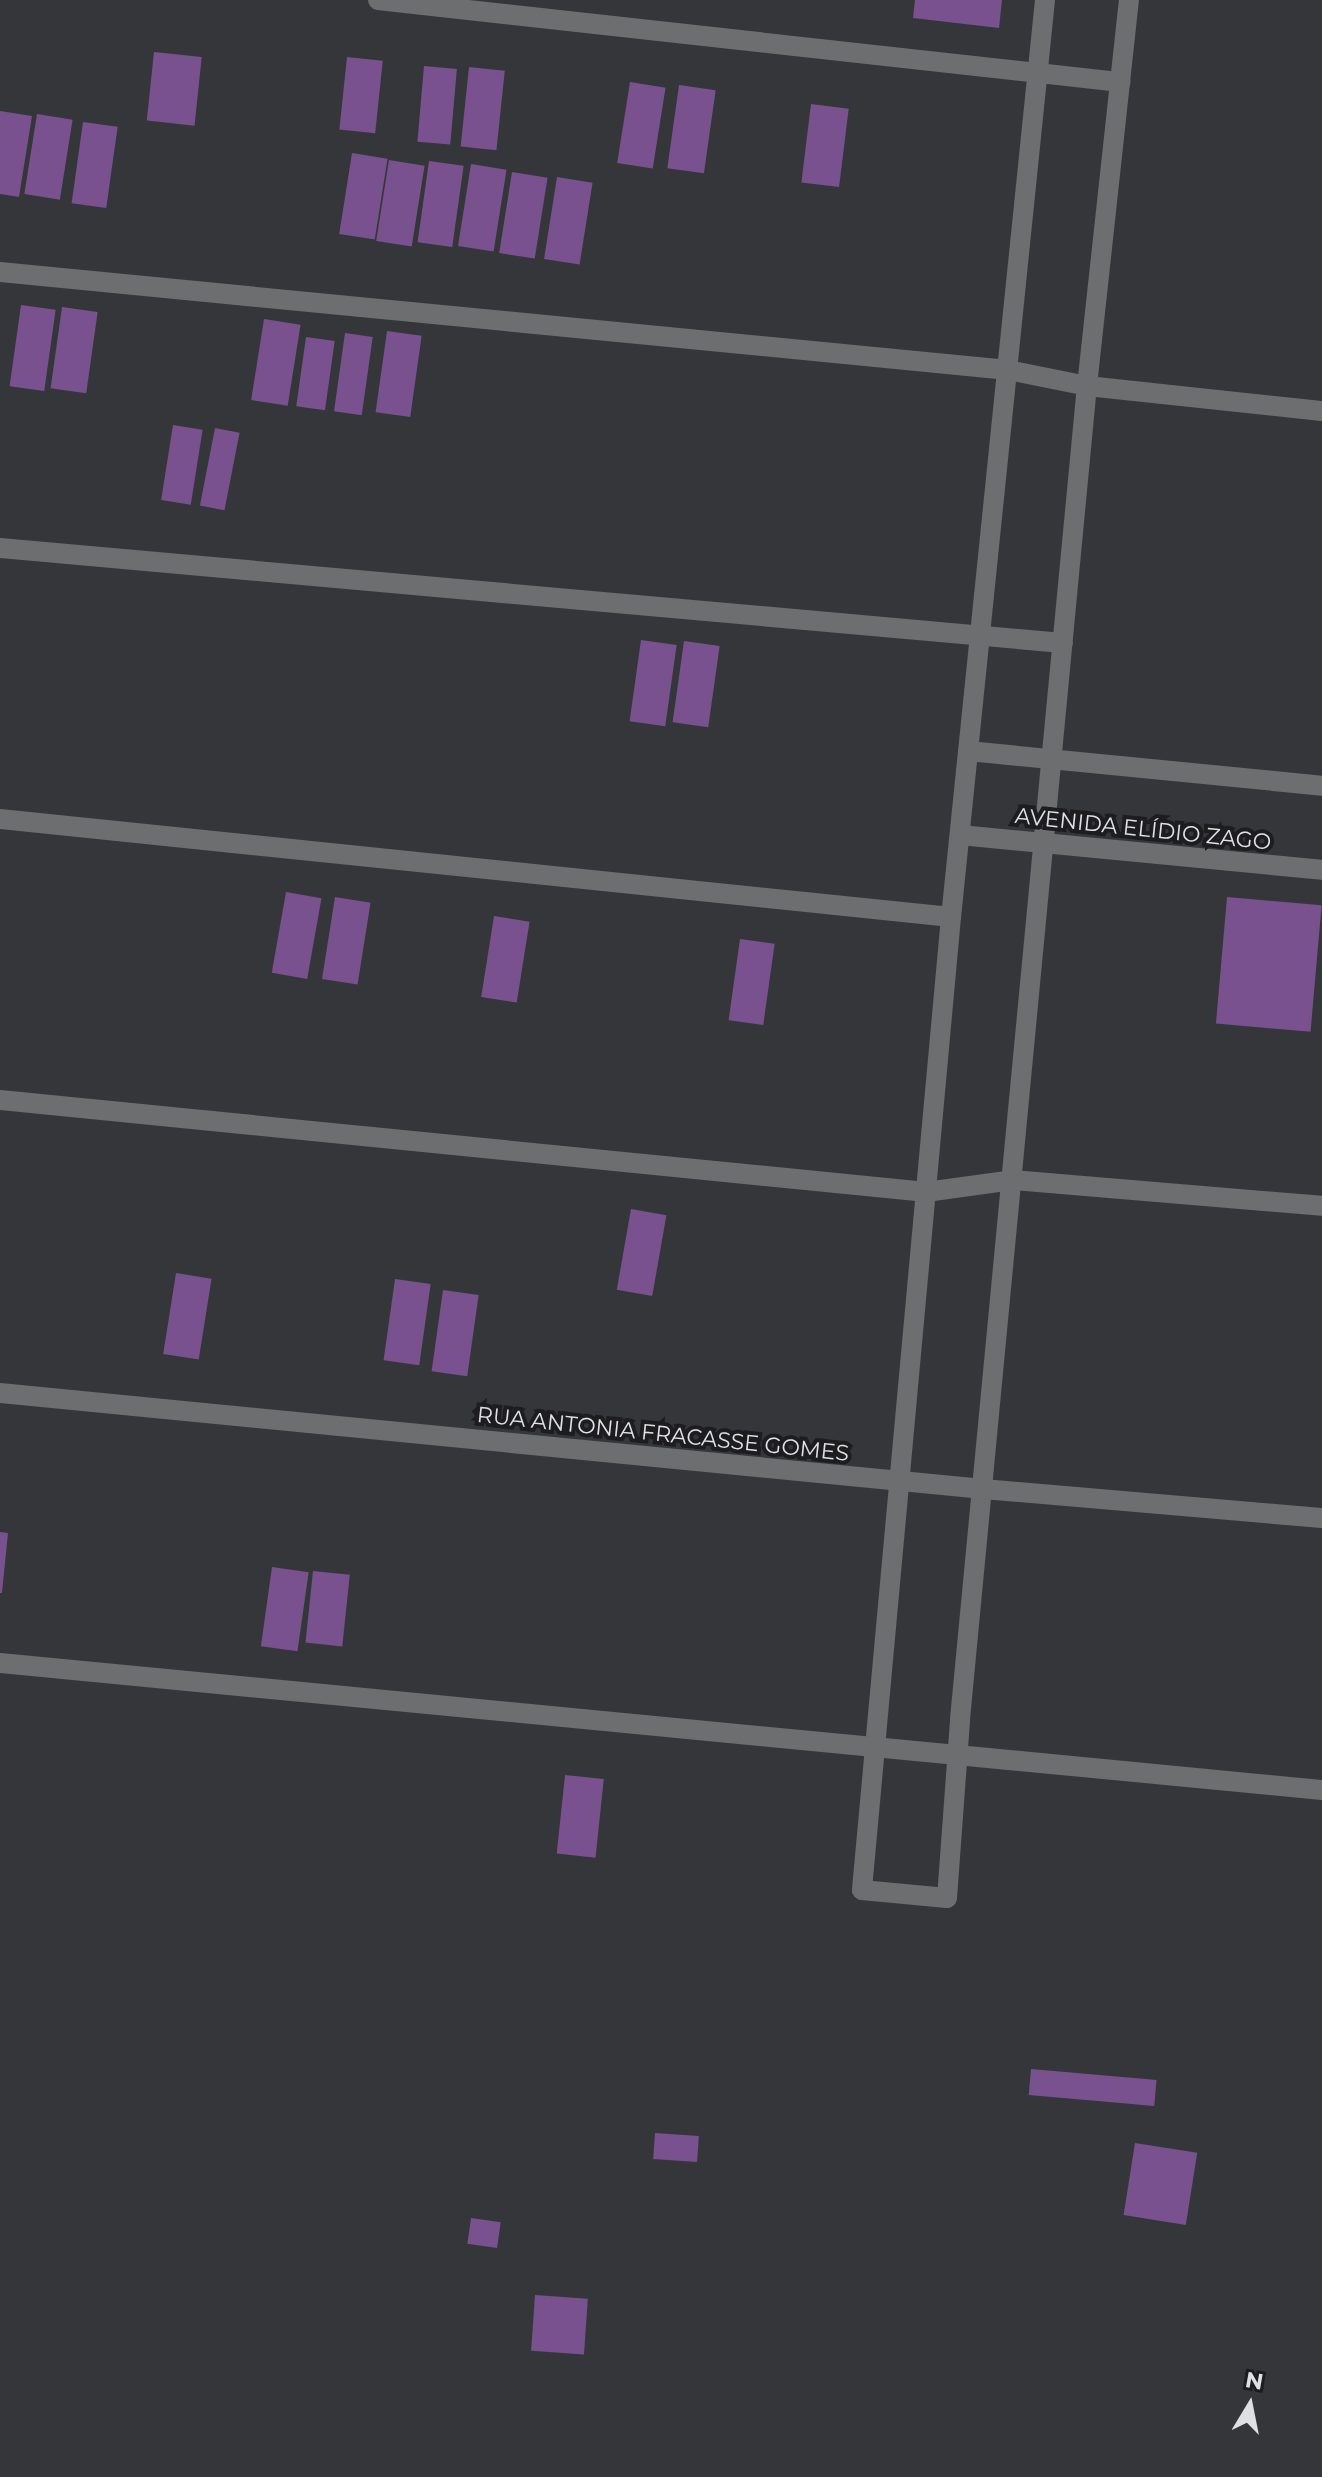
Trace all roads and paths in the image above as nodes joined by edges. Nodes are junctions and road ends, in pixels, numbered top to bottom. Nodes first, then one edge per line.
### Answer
1 (378, 0) edge
2 (1045, 0) edge
3 (1129, 0) edge
4 (1036, 73) junction
5 (1120, 82) junction
6 (0, 272) edge
7 (1008, 370) junction
8 (1087, 386) junction
9 (1322, 411) edge
10 (0, 548) edge
11 (981, 636) junction
12 (1063, 643) junction
13 (968, 751) junction
14 (1052, 760) junction
15 (1322, 786) edge
16 (0, 819) edge
17 (960, 835) junction
18 (1044, 844) junction
19 (1322, 870) edge
20 (951, 917) junction
21 (0, 1100) edge
22 (1014, 1180) junction
23 (926, 1192) junction
24 (1322, 1206) edge
25 (0, 1393) edge
26 (899, 1481) junction
27 (983, 1489) junction
28 (1322, 1518) edge
29 (0, 1663) edge
30 (875, 1749) junction
31 (958, 1757) junction
32 (1322, 1790) edge

1 - 4 street
2 - 4 street
3 - 5 street
4 - 5 street
4 - 7 street
5 - 8 street
6 - 7 street
7 - 8 street
7 - 11 street
8 - 9 street
8 - 12 street
10 - 11 street
11 - 12 street
11 - 13 street
12 - 14 street
13 - 14 street
13 - 17 street
14 - 15 street
14 - 18 street
16 - 20 street
17 - 18 street, AVENIDA ELÍDIO ZAGO
17 - 20 street
18 - 19 street, AVENIDA ELÍDIO ZAGO
18 - 22 street
20 - 23 street
21 - 23 street
22 - 23 street
22 - 24 street
22 - 27 street
23 - 26 street
25 - 26 street, RUA ANTONIA FRACASSE GOMES
26 - 27 street, RUA ANTONIA FRACASSE GOMES
26 - 30 street
27 - 28 street, RUA ANTONIA FRACASSE GOMES
27 - 31 street
29 - 30 street
30 - 31 street
30 - 31 street
31 - 32 street

